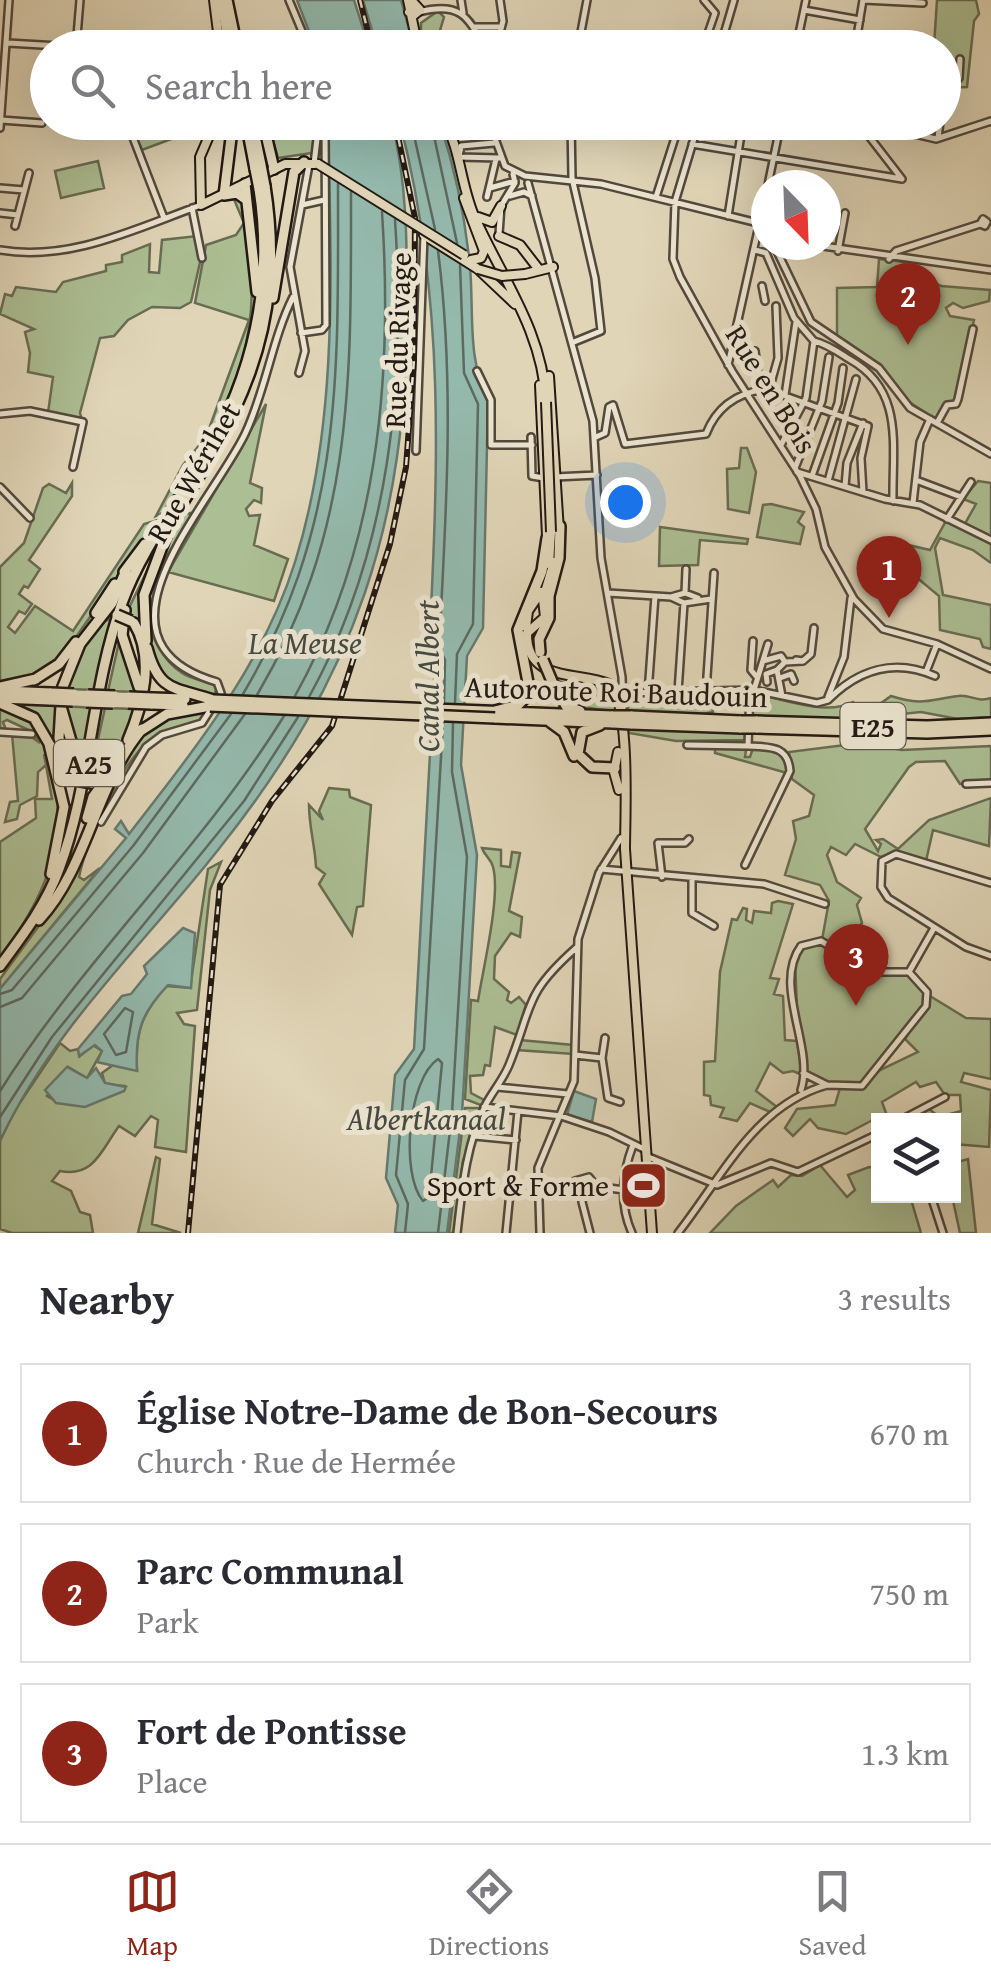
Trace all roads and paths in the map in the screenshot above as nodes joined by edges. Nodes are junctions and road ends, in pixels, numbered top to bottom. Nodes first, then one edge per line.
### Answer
1 (9, 0) edge
2 (80, 0) edge
3 (221, 0) edge
4 (289, 0) edge
5 (461, 0) edge
6 (500, 0) edge
7 (587, 0) edge
8 (704, 0) edge
9 (734, 0) edge
10 (806, 0) edge
11 (864, 0) edge
12 (924, 3) dead end
13 (412, 7) edge
14 (804, 10) junction
15 (463, 12) junction
16 (860, 20) junction
17 (474, 26) junction
18 (502, 27) junction
19 (77, 30) edge
20 (227, 30) edge
21 (228, 30) edge
22 (228, 30) edge
23 (302, 30) edge
24 (476, 30) edge
25 (501, 30) edge
26 (581, 30) edge
27 (709, 30) edge
28 (725, 30) edge
29 (800, 30) edge
30 (858, 30) edge
31 (4, 31) edge
32 (8, 43) junction
33 (30, 44) edge
34 (2, 65) edge
35 (1, 120) edge
36 (991, 121) edge
37 (30, 122) edge
38 (0, 128) edge
39 (961, 131) edge
40 (134, 140) edge
41 (208, 140) edge
42 (232, 140) edge
43 (253, 140) edge
44 (268, 140) edge
45 (316, 140) edge
46 (322, 140) edge
47 (454, 140) edge
48 (493, 140) edge
49 (572, 140) edge
50 (674, 140) edge
51 (693, 140) edge
52 (740, 140) edge
53 (777, 140) edge
54 (873, 140) edge
55 (494, 143) junction
56 (692, 144) junction
57 (738, 151) junction
58 (273, 156) junction
59 (774, 157) junction
60 (498, 158) junction
61 (308, 166) junction
62 (274, 168) junction
63 (771, 170) edge
64 (29, 172) dead end
65 (572, 178) junction
66 (521, 182) junction
67 (246, 184) junction
68 (0, 188) edge
69 (490, 188) junction
70 (24, 190) junction
71 (229, 190) junction
72 (532, 196) junction
73 (487, 197) dead end
74 (507, 197) junction
75 (656, 197) junction
76 (324, 200) junction
77 (245, 201) junction
78 (675, 202) junction
79 (302, 205) junction
80 (196, 207) junction
81 (501, 211) junction
82 (845, 212) dead end
83 (0, 213) edge
84 (18, 215) junction
85 (728, 216) junction
86 (474, 217) junction
87 (164, 218) junction
88 (751, 221) edge
89 (986, 222) edge
90 (16, 226) dead end
91 (425, 233) junction
92 (841, 234) edge
93 (493, 236) junction
94 (0, 250) edge
95 (841, 251) edge
96 (202, 258) dead end
97 (889, 259) junction
98 (472, 260) junction
99 (492, 260) junction
100 (753, 260) edge
101 (769, 260) edge
102 (781, 260) edge
103 (553, 264) junction
104 (478, 268) junction
105 (528, 269) junction
106 (991, 270) edge
107 (762, 286) dead end
108 (293, 297) junction
109 (786, 301) junction
110 (776, 306) junction
111 (796, 322) junction
112 (973, 329) dead end
113 (301, 333) junction
114 (534, 333) junction
115 (258, 339) junction
116 (573, 342) junction
117 (814, 343) junction
118 (538, 346) junction
119 (755, 351) dead end
120 (830, 358) dead end
121 (728, 364) junction
122 (843, 368) dead end
123 (546, 369) junction
124 (477, 371) dead end
125 (300, 373) dead end
126 (856, 380) dead end
127 (760, 390) junction
128 (770, 390) junction
129 (746, 394) junction
130 (785, 395) junction
131 (804, 401) junction
132 (548, 402) junction
133 (820, 406) junction
134 (835, 412) junction
135 (0, 414) edge
136 (849, 418) junction
137 (930, 419) junction
138 (938, 423) junction
139 (862, 435) junction
140 (531, 437) dead end
141 (596, 437) junction
142 (532, 446) junction
143 (780, 446) junction
144 (416, 451) dead end
145 (990, 453) edge
146 (72, 467) dead end
147 (797, 472) junction
148 (597, 475) junction
149 (811, 475) junction
150 (558, 477) junction
151 (544, 478) junction
152 (828, 480) junction
153 (916, 480) junction
154 (971, 482) dead end
155 (844, 486) junction
156 (0, 487) edge
157 (863, 492) junction
158 (961, 497) junction
159 (893, 501) junction
160 (912, 504) junction
161 (171, 515) junction
162 (30, 518) dead end
163 (947, 518) junction
164 (554, 530) junction
165 (991, 540) edge
166 (127, 568) junction
167 (686, 569) dead end
168 (714, 573) dead end
169 (685, 592) junction
170 (607, 593) junction
171 (655, 596) junction
172 (671, 597) junction
173 (698, 598) junction
174 (711, 598) junction
175 (853, 600) junction
176 (126, 603) junction
177 (684, 604) junction
178 (539, 606) junction
179 (533, 620) junction
180 (132, 622) junction
181 (518, 625) junction
182 (814, 628) dead end
183 (88, 630) junction
184 (753, 641) dead end
185 (768, 644) dead end
186 (937, 644) junction
187 (78, 649) junction
188 (148, 649) junction
189 (542, 656) junction
190 (763, 661) junction
191 (785, 662) junction
192 (991, 669) edge
193 (926, 672) junction
194 (618, 673) junction
195 (778, 674) junction
196 (757, 676) junction
197 (935, 676) dead end
198 (66, 678) junction
199 (34, 680) junction
200 (577, 681) junction
201 (794, 681) dead end
202 (605, 682) junction
203 (767, 682) dead end
204 (706, 691) junction
205 (752, 691) junction
206 (617, 692) junction
207 (678, 692) junction
208 (648, 693) junction
209 (0, 695) edge
210 (782, 696) junction
211 (828, 700) junction
212 (211, 703) junction
213 (495, 714) junction
214 (596, 715) junction
215 (622, 718) junction
216 (546, 720) junction
217 (139, 725) junction
218 (991, 726) edge
219 (0, 732) edge
220 (32, 734) dead end
221 (618, 743) junction
222 (49, 744) junction
223 (687, 745) dead end
224 (748, 746) junction
225 (618, 770) junction
226 (110, 772) junction
227 (79, 780) junction
228 (991, 783) edge
229 (966, 784) dead end
230 (77, 800) junction
231 (101, 822) dead end
232 (658, 835) dead end
233 (622, 838) junction
234 (689, 838) dead end
235 (658, 843) junction
236 (625, 849) junction
237 (78, 850) junction
238 (601, 870) junction
239 (626, 872) junction
240 (662, 877) junction
241 (692, 880) junction
242 (737, 881) junction
243 (991, 883) edge
244 (825, 904) dead end
245 (38, 916) junction
246 (714, 926) dead end
247 (934, 928) junction
248 (577, 948) junction
249 (991, 956) edge
250 (0, 969) edge
251 (909, 972) junction
252 (604, 1038) dead end
253 (594, 1050) dead end
254 (603, 1054) junction
255 (575, 1055) junction
256 (803, 1074) junction
257 (827, 1085) junction
258 (497, 1087) junction
259 (801, 1090) junction
260 (568, 1094) junction
261 (944, 1097) dead end
262 (620, 1102) dead end
263 (484, 1107) junction
264 (518, 1111) junction
265 (915, 1113) edge
266 (561, 1116) junction
267 (474, 1136) junction
268 (871, 1139) edge
269 (516, 1140) junction
270 (634, 1145) junction
271 (646, 1150) junction
272 (716, 1185) junction
273 (596, 1186) junction
274 (624, 1190) junction
275 (582, 1198) junction
276 (933, 1203) edge
277 (457, 1233) edge
278 (506, 1233) edge
279 (540, 1233) edge
280 (590, 1233) edge
281 (632, 1233) edge
282 (652, 1233) edge
283 (678, 1233) edge
284 (944, 1233) edge

1 - 31 street
2 - 19 street
3 - 20 highway
3 - 21 highway
3 - 22 main road
4 - 23 street
5 - 15 street
6 - 18 street
7 - 26 street
8 - 27 street
9 - 28 street
10 - 14 street
11 - 12 street
11 - 16 street
13 - 15 street
14 - 16 street
14 - 29 street
15 - 17 street
16 - 30 street
17 - 18 street
17 - 24 street
18 - 25 street
31 - 32 street
32 - 33 street
32 - 34 street
34 - 35 street
35 - 37 street
35 - 38 street
36 - 39 street
40 - 87 street
41 - 80 main road
42 - 71 highway
43 - 115 highway, A25, bridge
44 - 58 highway
45 - 61 street, Rue Wérihet
46 - 76 street
47 - 86 main road
48 - 55 street
49 - 65 street
50 - 75 street
51 - 56 street, Rue en Bois
52 - 57 street
53 - 59 street
54 - 59 street
55 - 60 street
55 - 60 street
56 - 57 street
56 - 78 street, Rue en Bois
57 - 59 street
57 - 85 street
58 - 61 highway
58 - 62 highway
59 - 63 street
60 - 66 street
60 - 69 street
61 - 62 main road
61 - 79 street, Rue Wérihet
61 - 91 main road, bridge
61 - 115 highway, A25
62 - 67 main road
64 - 70 street
65 - 66 street
65 - 75 street
65 - 116 street
66 - 69 street
66 - 72 street
66 - 74 street
67 - 71 main road
67 - 77 highway, A25
68 - 70 street
69 - 73 street
70 - 84 street
71 - 77 highway
71 - 80 main road
72 - 74 street
72 - 103 street
74 - 81 street
75 - 78 street
76 - 79 street
76 - 113 street
77 - 115 highway, A25
78 - 85 street
78 - 121 street, Rue en Bois
79 - 108 street, Rue Wérihet
80 - 87 street
80 - 96 street
81 - 86 main road
81 - 93 street
82 - 92 street
83 - 84 street
84 - 90 street
85 - 88 street
86 - 93 main road
86 - 98 main road
86 - 99 main road
87 - 94 street
89 - 97 street
91 - 98 main road, bridge
91 - 104 main road, bridge
91 - 144 street, Rue du Rivage
93 - 99 main road
93 - 105 main road
93 - 123 main road
95 - 97 street
97 - 106 street
98 - 105 main road, bridge
99 - 114 main road
100 - 121 street
101 - 109 street
102 - 137 street
103 - 105 main road
103 - 105 main road
103 - 116 street
104 - 105 main road, bridge
104 - 114 main road
107 - 110 street
108 - 113 street, Rue Wérihet
108 - 231 street, Rue Wérihet
109 - 110 street
109 - 111 street
110 - 128 street
111 - 117 street
111 - 130 street
112 - 138 street
113 - 125 street, Rue Wérihet
114 - 118 main road
115 - 161 highway, A25
116 - 141 street
117 - 131 street
117 - 159 street
118 - 132 main road
118 - 151 main road
119 - 127 street
120 - 133 street
121 - 129 street, Rue en Bois
122 - 134 street
123 - 132 main road
123 - 150 main road
124 - 142 street
126 - 136 street
127 - 128 street
127 - 129 street
128 - 130 street
129 - 141 street
129 - 143 street, Rue en Bois
130 - 131 street
131 - 133 street
131 - 143 street
132 - 164 main road, bridge
133 - 134 street
133 - 147 street
134 - 136 street
134 - 149 street
135 - 146 street
136 - 139 street
136 - 152 street
137 - 138 street
137 - 153 street
138 - 145 street
139 - 155 street
139 - 157 street
140 - 142 street
141 - 148 street
142 - 151 street
143 - 147 street, Rue en Bois
147 - 149 street
147 - 175 street, Rue en Bois
148 - 150 street
148 - 170 street
149 - 152 street
150 - 151 street
150 - 164 main road
151 - 164 main road
152 - 155 street
153 - 158 street
153 - 160 street
154 - 158 street
155 - 157 street
156 - 162 street
157 - 159 street
158 - 163 street
159 - 160 street
160 - 163 street
161 - 166 highway
161 - 176 highway, A25
161 - 188 highway
161 - 230 highway, A25
163 - 165 street
164 - 178 main road
164 - 178 main road
164 - 181 highway
164 - 189 highway
166 - 183 highway
166 - 199 highway
167 - 169 street
168 - 174 street
169 - 172 street
169 - 173 street
170 - 171 street
170 - 194 street
170 - 206 street
171 - 172 street
171 - 208 street
172 - 177 street
173 - 174 street
173 - 177 street
174 - 204 street
175 - 186 street
175 - 211 street
176 - 217 highway
176 - 245 highway, A25
177 - 207 street
178 - 179 main road
178 - 179 main road
179 - 181 highway
179 - 189 highway
179 - 200 main road
179 - 202 main road
180 - 183 highway, bridge
180 - 188 highway
180 - 217 highway
181 - 213 highway
182 - 191 street
183 - 187 highway
184 - 196 street
185 - 190 street
186 - 192 street
186 - 193 street
187 - 198 highway
187 - 199 highway
188 - 212 highway
189 - 214 highway, bridge
190 - 191 street
190 - 196 street
191 - 195 street
193 - 197 street
193 - 211 street
194 - 202 street
194 - 206 street
195 - 201 street
195 - 203 street
195 - 210 street
196 - 205 street
198 - 227 highway
198 - 230 highway
199 - 209 highway
200 - 206 main road
200 - 221 main road
202 - 206 main road
204 - 205 street
204 - 207 street
205 - 210 street
205 - 224 street
206 - 208 street
206 - 215 main road
206 - 221 main road
207 - 208 street
209 - 212 highway, Autoroute Roi Baudouin, bridge
209 - 222 highway
210 - 211 street
212 - 213 highway, Autoroute Roi Baudouin / E25, bridge
212 - 217 highway
213 - 214 highway, Autoroute Roi Baudouin / E25
213 - 216 highway, Autoroute Roi Baudouin / E25
214 - 215 highway, Autoroute Roi Baudouin / E25
215 - 216 highway, Autoroute Roi Baudouin / E25
215 - 218 highway, Autoroute Roi Baudouin / E25, bridge
215 - 225 main road
215 - 225 highway
216 - 225 highway
217 - 226 highway
217 - 237 highway
219 - 220 street
221 - 225 main road
222 - 227 highway
222 - 245 highway
223 - 224 street
224 - 242 street
225 - 233 main road
225 - 236 main road
226 - 227 highway
226 - 237 highway
228 - 229 street
230 - 245 highway
232 - 235 street
233 - 236 main road
233 - 238 street
234 - 235 street
235 - 240 street
236 - 239 main road
237 - 245 highway
238 - 239 street
238 - 248 street
239 - 240 street
239 - 271 main road
240 - 241 street
241 - 242 street
241 - 246 street
242 - 244 street
243 - 247 street
245 - 250 highway
247 - 249 street
247 - 251 street
248 - 255 street
248 - 258 street
251 - 256 street
251 - 257 street
252 - 254 street
253 - 254 street
254 - 255 street
254 - 262 street
255 - 260 street
256 - 257 street
256 - 259 street
257 - 259 street
258 - 260 street
258 - 263 street
259 - 272 street
260 - 266 street
261 - 265 street
263 - 264 street
263 - 267 street
264 - 266 street
264 - 269 street
266 - 270 street
266 - 279 street
267 - 269 street
267 - 277 street
268 - 272 street
269 - 278 street
270 - 271 street
270 - 274 street
271 - 272 street
271 - 282 main road
272 - 283 street
273 - 274 street
273 - 275 street
273 - 275 street
274 - 281 street
275 - 280 street
276 - 284 street

